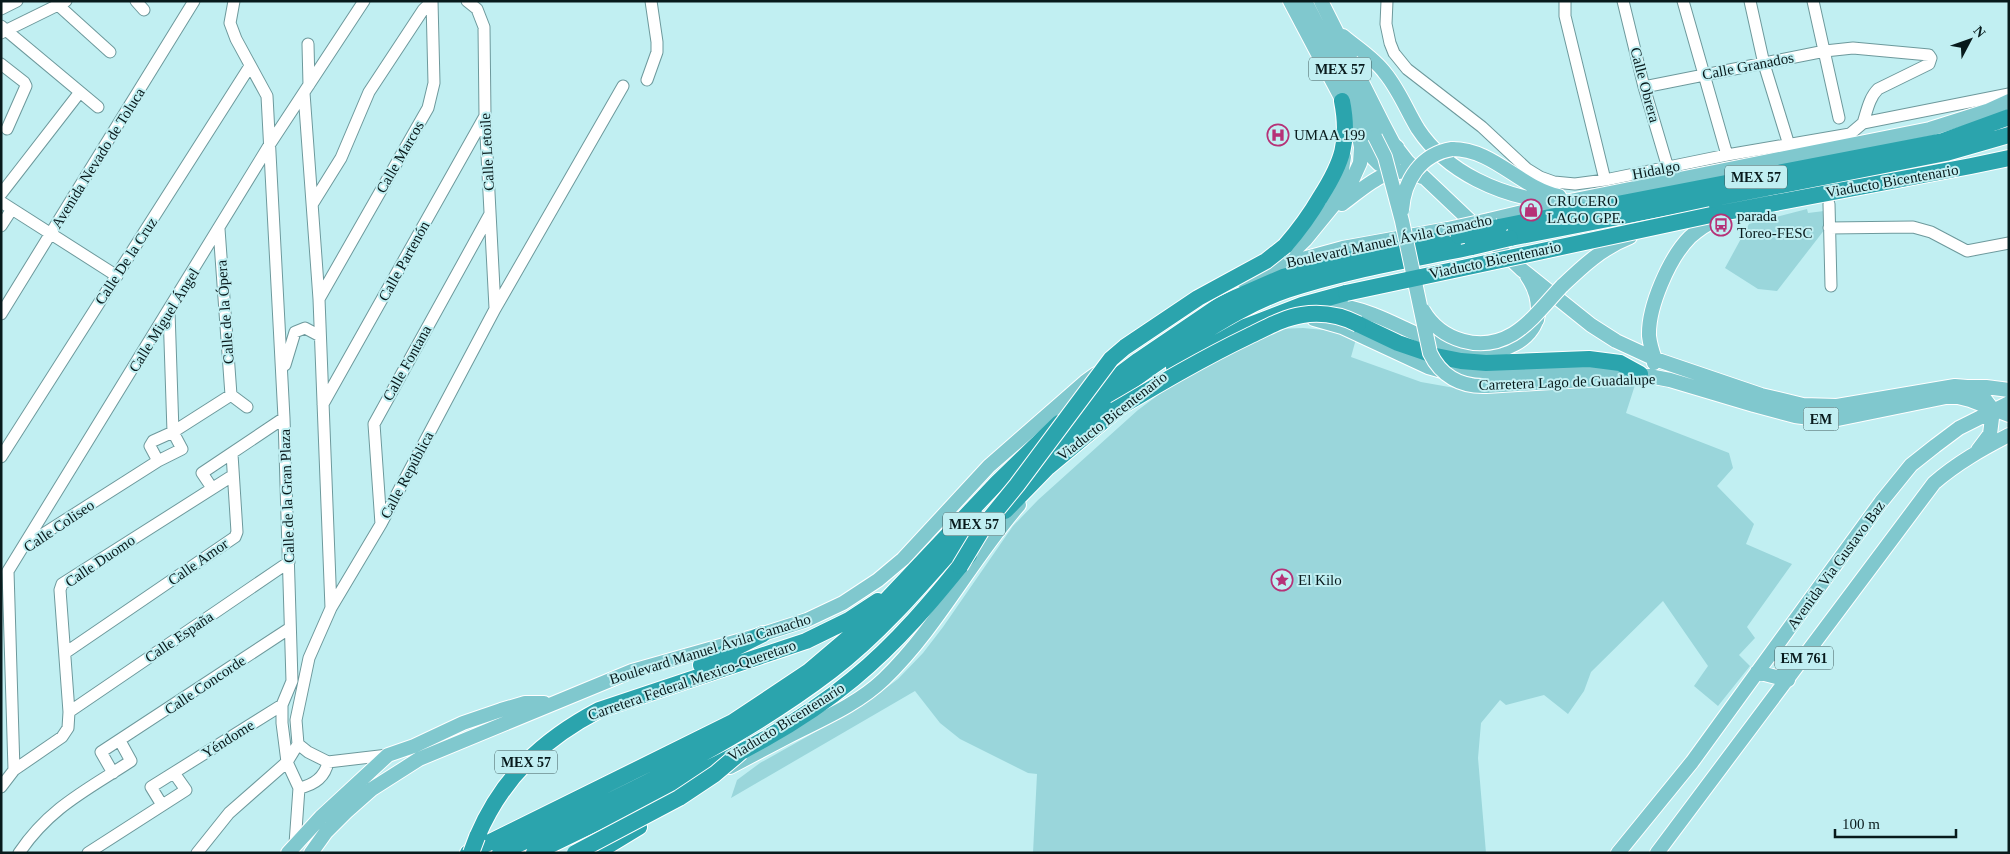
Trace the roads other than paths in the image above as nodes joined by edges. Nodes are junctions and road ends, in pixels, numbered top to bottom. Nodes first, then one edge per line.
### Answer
1 (17, 1) edge
2 (194, 1) edge
3 (234, 1) edge
4 (364, 1) edge
5 (432, 1) edge
6 (651, 1) edge
7 (1290, 1) edge
8 (1304, 1) edge
9 (1387, 1) edge
10 (1565, 1) edge
11 (1623, 1) edge
12 (1683, 1) edge
13 (1750, 1) edge
14 (1814, 1) edge
15 (62, 3) edge
16 (1324, 3) edge
17 (474, 4) edge
18 (1, 9) edge
19 (3, 30) edge
20 (1338, 32) junction
21 (308, 44) dead end
22 (1825, 51) junction
23 (110, 52) dead end
24 (1, 64) edge
25 (1764, 64) junction
26 (250, 66) junction
27 (1704, 74) junction
28 (647, 80) dead end
29 (623, 86) dead end
30 (1644, 87) junction
31 (307, 89) junction
32 (80, 92) junction
33 (2009, 94) edge
34 (1342, 101) junction
35 (2009, 101) edge
36 (98, 107) dead end
37 (485, 116) junction
38 (2009, 117) edge
39 (1839, 118) dead end
40 (1863, 123) junction
41 (1356, 127) junction
42 (7, 129) dead end
43 (2009, 135) edge
44 (270, 144) junction
45 (1789, 145) junction
46 (1397, 147) junction
47 (1344, 148) junction
48 (1727, 155) junction
49 (2009, 158) edge
50 (2009, 162) edge
51 (1668, 168) junction
52 (1604, 180) junction
53 (1430, 183) junction
54 (1336, 190) junction
55 (1, 194) edge
56 (1582, 199) junction
57 (1, 202) edge
58 (313, 203) junction
59 (1560, 203) junction
60 (1829, 204) dead end
61 (12, 209) junction
62 (1313, 211) junction
63 (1330, 211) junction
64 (490, 214) junction
65 (1714, 218) junction
66 (1402, 221) junction
67 (1, 226) edge
68 (1500, 228) junction
69 (1829, 228) junction
70 (219, 229) junction
71 (1453, 233) junction
72 (51, 234) junction
73 (1630, 237) junction
74 (2009, 243) edge
75 (1283, 256) junction
76 (1525, 264) junction
77 (117, 276) junction
78 (1831, 286) dead end
79 (319, 299) junction
80 (1322, 304) junction
81 (1420, 305) junction
82 (495, 309) junction
83 (169, 311) junction
84 (1, 314) edge
85 (1284, 316) junction
86 (1538, 316) junction
87 (320, 336) junction
88 (1655, 359) junction
89 (1504, 361) junction
90 (1645, 375) junction
91 (282, 376) junction
92 (2009, 390) edge
93 (1963, 392) junction
94 (231, 395) junction
95 (2009, 403) edge
96 (323, 406) junction
97 (247, 407) dead end
98 (1115, 410) junction
99 (1993, 410) junction
100 (1818, 413) junction
101 (2009, 416) edge
102 (284, 418) junction
103 (1959, 428) junction
104 (173, 432) junction
105 (2009, 435) edge
106 (1978, 450) junction
107 (232, 454) junction
108 (1, 456) edge
109 (158, 461) junction
110 (232, 476) junction
111 (212, 488) junction
112 (381, 524) junction
113 (24, 547) junction
114 (289, 562) junction
115 (960, 566) junction
116 (8, 571) junction
117 (1, 583) edge
118 (904, 583) junction
119 (331, 608) junction
120 (290, 628) junction
121 (763, 634) junction
122 (1777, 645) junction
123 (65, 653) junction
124 (1757, 672) junction
125 (1788, 680) junction
126 (552, 703) junction
127 (282, 706) junction
128 (599, 710) junction
129 (69, 712) junction
130 (120, 741) junction
131 (298, 744) junction
132 (741, 752) junction
133 (388, 755) junction
134 (287, 762) junction
135 (328, 762) junction
136 (729, 768) junction
137 (14, 770) junction
138 (113, 773) junction
139 (174, 773) junction
140 (1, 787) edge
141 (299, 788) junction
142 (162, 805) junction
143 (292, 848) edge
144 (195, 851) edge
145 (19, 853) edge
146 (88, 853) edge
147 (311, 853) edge
148 (469, 853) edge
149 (500, 853) edge
150 (534, 853) edge
151 (548, 853) edge
152 (575, 853) edge
153 (596, 853) edge
154 (1618, 853) edge
155 (1658, 853) edge

1 - 18 street
2 - 72 street, Avenida Nevado de Toluca
3 - 26 street, Calle de la Gran Plaza
4 - 31 street, Calle Miguel Ángel
5 - 58 street
5 - 79 street, Calle Marcos
6 - 28 street
7 - 34 main road
8 - 66 main road, Carretera Lago de Guadalupe / MEX 57, bridge
9 - 52 street, Hidalgo
10 - 52 street
11 - 30 street, Calle Obrera
12 - 27 street
13 - 25 street
14 - 22 street
15 - 19 street
15 - 23 street
16 - 20 main road, Carretera Lago de Guadalupe
17 - 37 street, Calle Letoile
19 - 32 street
20 - 46 main road, Carretera Lago de Guadalupe
20 - 59 main road
21 - 31 street
22 - 25 street, Calle Granados
22 - 39 street
22 - 40 street, Calle Granados
24 - 42 street
25 - 27 street, Calle Granados
25 - 45 street
26 - 44 street, Calle de la Gran Plaza
26 - 77 street, Calle De la Cruz
27 - 30 street, Calle Granados
27 - 48 street
29 - 82 street, Calle República
30 - 51 street, Calle Obrera
31 - 44 street, Calle Miguel Ángel
31 - 58 street
32 - 36 street
32 - 55 street
33 - 40 street, Hidalgo
34 - 41 main road
34 - 47 highway
35 - 56 main road, Boulevard Manuel Ávila Camacho / MEX 57
37 - 64 street, Calle Letoile
37 - 96 street, Calle Partenón
38 - 68 highway, MEX 57
40 - 45 street, Hidalgo
41 - 46 main road
41 - 63 main road
43 - 68 highway, MEX 57
44 - 70 street, Calle Miguel Ángel
44 - 91 street, Calle de la Gran Plaza
45 - 48 street, Hidalgo
46 - 53 main road, Carretera Lago de Guadalupe
47 - 54 main road
47 - 62 highway
48 - 51 street, Hidalgo
49 - 65 highway, Viaducto Bicentenario
50 - 65 main road, MEX 57
51 - 52 street, Hidalgo
53 - 63 main road
53 - 76 main road, Carretera Lago de Guadalupe
54 - 62 highway
54 - 75 main road
56 - 59 main road, Boulevard Manuel Ávila Camacho / MEX 57
56 - 66 main road, bridge
57 - 61 street
58 - 79 street
59 - 68 main road, Boulevard Manuel Ávila Camacho
60 - 69 street
61 - 67 street
61 - 72 street
62 - 75 highway
63 - 75 main road
64 - 82 street, Calle Letoile
64 - 112 street, Calle Fontana
65 - 73 main road, MEX 57
65 - 88 main road
65 - 98 highway, Viaducto Bicentenario, bridge
66 - 81 main road, Carretera Lago de Guadalupe / MEX 57, bridge
68 - 71 highway, MEX 57, bridge
68 - 149 highway, Boulevard Manuel Ávila Camacho / MEX 57, bridge
69 - 74 street
69 - 78 street
70 - 83 street, Calle Miguel Ángel
70 - 94 street, Calle de la Ópera
71 - 75 main road, Boulevard Manuel Ávila Camacho
71 - 118 highway, Boulevard Manuel Ávila Camacho / MEX 57
72 - 77 street
72 - 84 street, Avenida Nevado de Toluca
73 - 76 main road
73 - 81 main road, bridge
75 - 115 highway, bridge
75 - 121 main road, Boulevard Manuel Ávila Camacho
76 - 80 main road
76 - 86 main road
76 - 88 main road, Carretera Lago de Guadalupe
77 - 108 street, Calle De la Cruz
79 - 87 street
80 - 85 main road
80 - 86 main road
81 - 90 main road, Carretera Lago de Guadalupe, bridge
82 - 112 street, Calle República
83 - 104 street
83 - 113 street, Calle Miguel Ángel
85 - 90 main road
85 - 136 main road
86 - 89 main road
87 - 91 street
87 - 96 street
88 - 90 main road
88 - 100 main road, Carretera Lago de Guadalupe / EM
89 - 90 highway
89 - 98 highway, bridge
90 - 100 main road, Carretera Lago de Guadalupe / EM
91 - 102 street, Calle de la Gran Plaza
92 - 93 main road, EM
93 - 99 main road, Carretera Lago de Guadalupe / EM
93 - 100 main road, Carretera Lago de Guadalupe / EM
93 - 103 main road
94 - 97 street
94 - 104 street
95 - 99 main road, Avenida Via Gustavo Baz
96 - 119 street
98 - 115 highway, Viaducto Bicentenario, bridge
99 - 101 main road, Carretera Lago de Guadalupe / EM
99 - 103 main road, Avenida Via Gustavo Baz
99 - 106 main road
102 - 107 street
102 - 114 street, Calle de la Gran Plaza
103 - 122 main road, Avenida Via Gustavo Baz
104 - 109 street
104 - 109 street, Calle Coliseo
105 - 106 main road, Avenida Via Gustavo Baz
106 - 125 main road, Avenida Via Gustavo Baz / EM 761
107 - 110 street, Calle Amor
107 - 111 street
109 - 113 street, Calle Coliseo
110 - 111 street, Calle Duomo
110 - 123 street, Calle Amor
111 - 123 street, Calle Duomo
112 - 119 street, Calle República
113 - 116 street, Calle Coliseo
114 - 120 street, Calle de la Gran Plaza
114 - 129 street, Calle España
115 - 132 highway, Viaducto Bicentenario
116 - 117 street, Calle Coliseo
116 - 137 street
118 - 128 highway, Carretera Federal Mexico-Queretaro / MEX 57
118 - 148 highway, Boulevard Manuel Ávila Camacho / MEX 57
119 - 131 street, Calle República
120 - 127 street, Calle de la Gran Plaza
120 - 130 street, Calle Concorde
121 - 126 main road, Boulevard Manuel Ávila Camacho
121 - 128 highway
122 - 124 main road, Avenida Via Gustavo Baz
122 - 125 main road
123 - 129 street, Calle Duomo
124 - 125 main road
124 - 154 main road, Avenida Via Gustavo Baz
125 - 155 main road, Avenida Via Gustavo Baz / EM 761
126 - 133 main road
126 - 147 main road, Boulevard Manuel Ávila Camacho
127 - 134 street, Calle de la Gran Plaza
127 - 139 street, Yéndome
128 - 148 highway, Carretera Federal Mexico-Queretaro / MEX 57, bridge
129 - 137 street, Calle Duomo
130 - 138 street
130 - 138 street
131 - 134 street
131 - 135 street
132 - 150 highway, Viaducto Bicentenario, bridge
132 - 152 highway, bridge
133 - 135 street
133 - 143 main road
134 - 141 street, Calle de la Gran Plaza
134 - 144 street
135 - 141 street
136 - 151 main road
136 - 153 highway
137 - 140 street
138 - 145 street
139 - 142 street
139 - 142 street
141 - 143 street, Calle de la Gran Plaza
142 - 146 street

